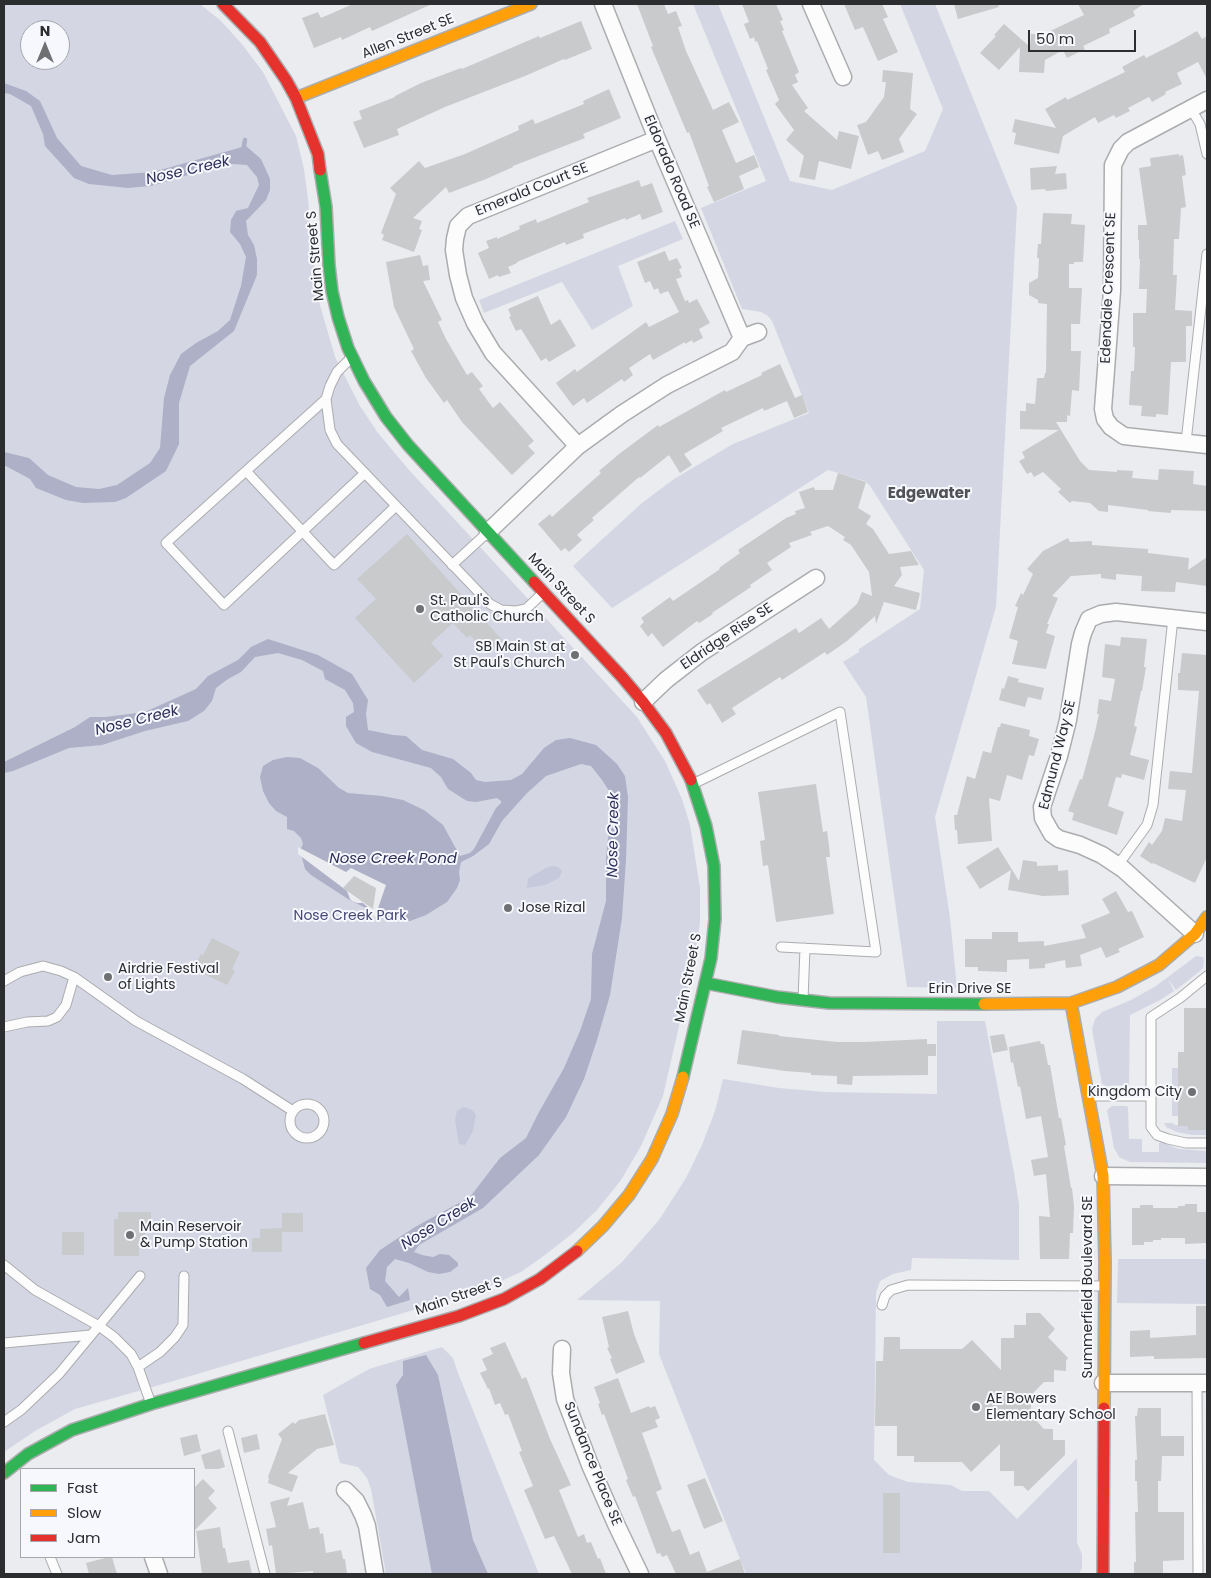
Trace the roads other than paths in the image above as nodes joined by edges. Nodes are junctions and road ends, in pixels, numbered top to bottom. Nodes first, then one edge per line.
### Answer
1 (223, 4) edge
2 (531, 4) edge
3 (603, 4) edge
4 (811, 4) edge
5 (843, 77) dead end
6 (296, 98) junction
7 (1207, 100) edge
8 (1191, 109) junction
9 (657, 139) junction
10 (1207, 154) edge
11 (1207, 254) edge
12 (758, 332) dead end
13 (742, 338) junction
14 (352, 357) junction
15 (326, 399) junction
16 (1186, 442) junction
17 (1207, 445) edge
18 (578, 446) junction
19 (246, 471) junction
20 (365, 473) junction
21 (396, 506) junction
22 (303, 532) junction
23 (488, 532) junction
24 (452, 565) junction
25 (816, 578) dead end
26 (544, 592) junction
27 (1173, 618) junction
28 (1207, 622) edge
29 (643, 702) junction
30 (693, 784) junction
31 (1118, 865) junction
32 (1207, 917) edge
33 (1198, 936) junction
34 (781, 946) dead end
35 (805, 948) junction
36 (1207, 976) edge
37 (74, 977) junction
38 (4, 981) edge
39 (705, 983) junction
40 (803, 1000) junction
41 (1071, 1003) junction
42 (4, 1027) edge
43 (1088, 1096) junction
44 (1151, 1096) junction
45 (294, 1111) dead end
46 (1207, 1143) edge
47 (1103, 1176) junction
48 (1207, 1176) edge
49 (4, 1265) edge
50 (140, 1276) dead end
51 (184, 1276) dead end
52 (1105, 1286) junction
53 (882, 1305) dead end
54 (99, 1326) junction
55 (91, 1335) junction
56 (4, 1343) edge
57 (562, 1349) dead end
58 (138, 1367) junction
59 (1104, 1382) junction
60 (1202, 1383) edge
61 (151, 1404) junction
62 (4, 1422) edge
63 (228, 1431) dead end
64 (4, 1473) edge
65 (1203, 1474) edge
66 (345, 1490) dead end
67 (50, 1558) edge
68 (153, 1558) edge
69 (56, 1574) edge
70 (159, 1574) edge
71 (265, 1574) edge
72 (375, 1574) edge
73 (640, 1574) edge
74 (1103, 1574) edge
75 (1198, 1574) edge

1 - 6 main road, Main Street S
2 - 6 main road, Allen Street SE
3 - 9 street, Eldorado Road SE
4 - 5 street
6 - 14 main road, Main Street S
7 - 8 street, Edendale Crescent SE
8 - 10 lane
8 - 16 street, Edendale Crescent SE
9 - 13 street, Eldorado Road SE
9 - 18 street, Emerald Court SE
11 - 16 lane
12 - 13 street
13 - 18 street
14 - 15 lane
14 - 23 main road, Main Street S
15 - 19 lane
15 - 20 lane
16 - 17 street, Edendale Crescent SE
18 - 23 street
19 - 22 lane
19 - 22 lane
20 - 21 lane
20 - 22 lane
21 - 22 lane
21 - 24 lane
23 - 24 lane
23 - 26 main road, Main Street S
24 - 26 lane
25 - 29 street, Eldridge Rise SE
26 - 29 main road, Main Street S
27 - 28 street, Edmund Way SE
27 - 31 lane
27 - 31 street, Edmund Way SE
29 - 30 main road, Main Street S
30 - 35 lane
30 - 39 main road, Main Street S
31 - 33 street, Edmund Way SE
32 - 33 main road, Erin Drive SE
33 - 41 main road, Erin Drive SE
34 - 35 lane
35 - 40 lane
36 - 44 lane
37 - 38 lane
37 - 42 lane
37 - 45 lane
39 - 40 main road, Erin Drive SE
39 - 61 main road, Main Street S
40 - 41 main road, Erin Drive SE
41 - 43 main road, Summerfield Boulevard SE
43 - 44 lane
43 - 47 main road, Summerfield Boulevard SE
44 - 46 lane
47 - 48 street
47 - 52 main road, Summerfield Boulevard SE
49 - 54 lane
50 - 54 lane
51 - 58 lane
52 - 53 lane
52 - 59 main road, Summerfield Boulevard SE
54 - 55 lane
54 - 58 lane
55 - 56 lane
55 - 62 lane
57 - 73 street, Sundance Place SE
58 - 61 lane
59 - 60 street
59 - 74 main road, Summerfield Boulevard SE
60 - 65 lane
61 - 64 main road, Main Street S
63 - 71 lane
65 - 75 lane
66 - 72 street
67 - 69 lane
68 - 70 street

